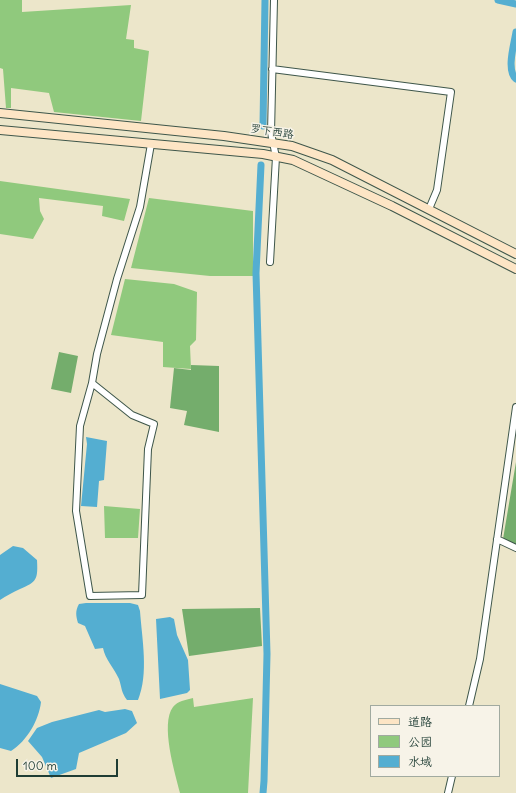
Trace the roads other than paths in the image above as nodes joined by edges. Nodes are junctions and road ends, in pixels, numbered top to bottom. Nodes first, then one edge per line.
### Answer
1 (274, 0) edge
2 (272, 69) junction
3 (0, 113) edge
4 (0, 130) edge
5 (274, 143) junction
6 (151, 144) junction
7 (276, 157) junction
8 (429, 209) junction
9 (516, 254) edge
10 (270, 262) dead end
11 (516, 269) edge
12 (92, 383) junction
13 (516, 407) edge
14 (497, 539) junction
15 (516, 548) edge
16 (469, 705) edge
17 (452, 777) edge
18 (448, 793) edge

1 - 2 street
2 - 5 street
2 - 8 street
3 - 5 main road, 罗下西路
4 - 6 main road
5 - 7 street
5 - 8 main road, 罗下西路
6 - 7 main road
6 - 12 street
7 - 10 street
7 - 11 main road
8 - 9 main road, 罗下西路
12 - 12 street
13 - 14 street
14 - 15 street
14 - 16 street
17 - 18 street

